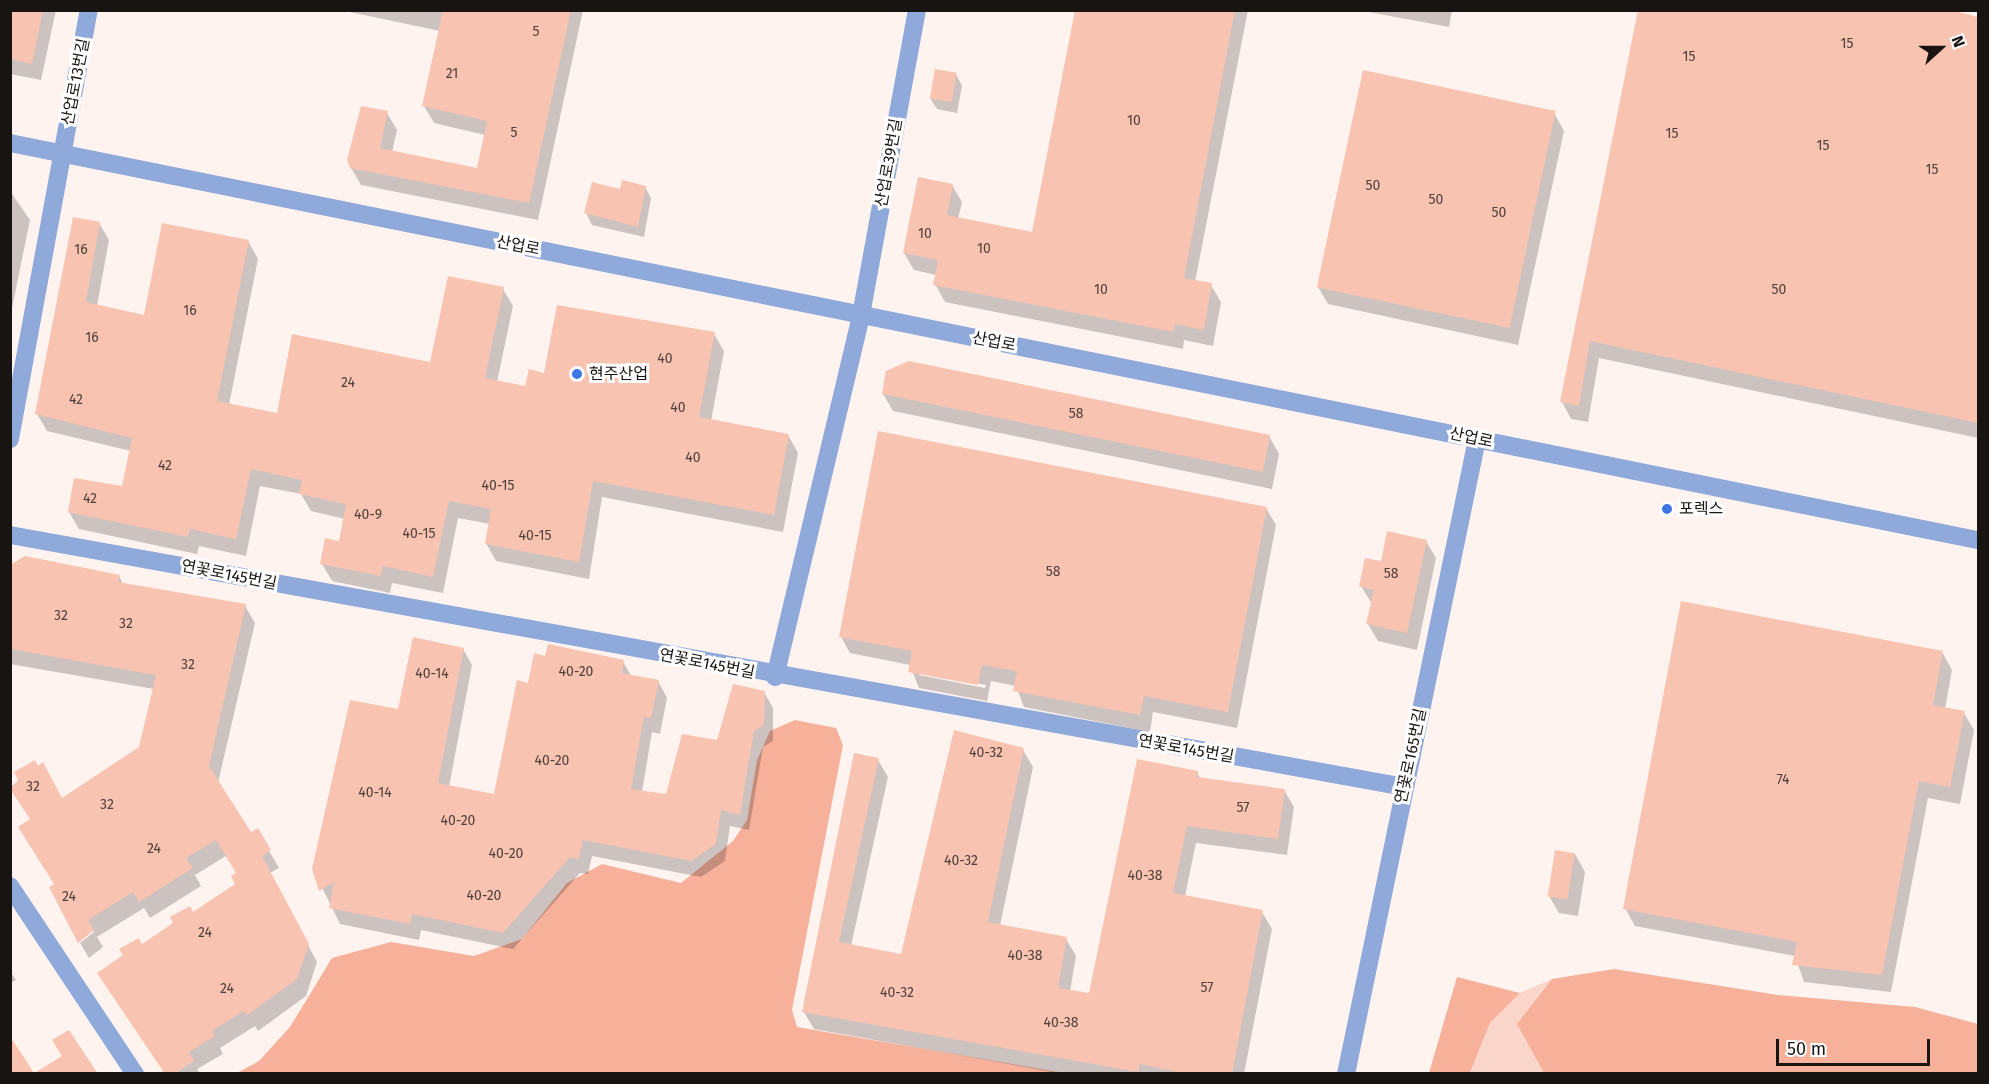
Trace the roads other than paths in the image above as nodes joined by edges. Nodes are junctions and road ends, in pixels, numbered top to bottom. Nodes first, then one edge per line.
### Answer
1 (89, 10) edge
2 (917, 10) edge
3 (10, 143) edge
4 (63, 154) junction
5 (861, 315) junction
6 (10, 439) edge
7 (1477, 439) junction
8 (10, 534) edge
9 (1978, 540) edge
10 (776, 677) junction
11 (1405, 787) junction
12 (10, 886) edge
13 (135, 1074) edge
14 (1346, 1074) edge

1 - 4 street, 산업로13번길
2 - 5 street, 산업로39번길
3 - 4 street, 산업로
4 - 5 street, 산업로
4 - 6 street
5 - 7 street, 산업로
5 - 10 street, 산업로39번길
7 - 9 street, 산업로
7 - 11 street, 연꽃로165번길
8 - 10 street, 연꽃로145번길
10 - 11 street, 연꽃로145번길
11 - 14 street, 연꽃로165번길
12 - 13 street

